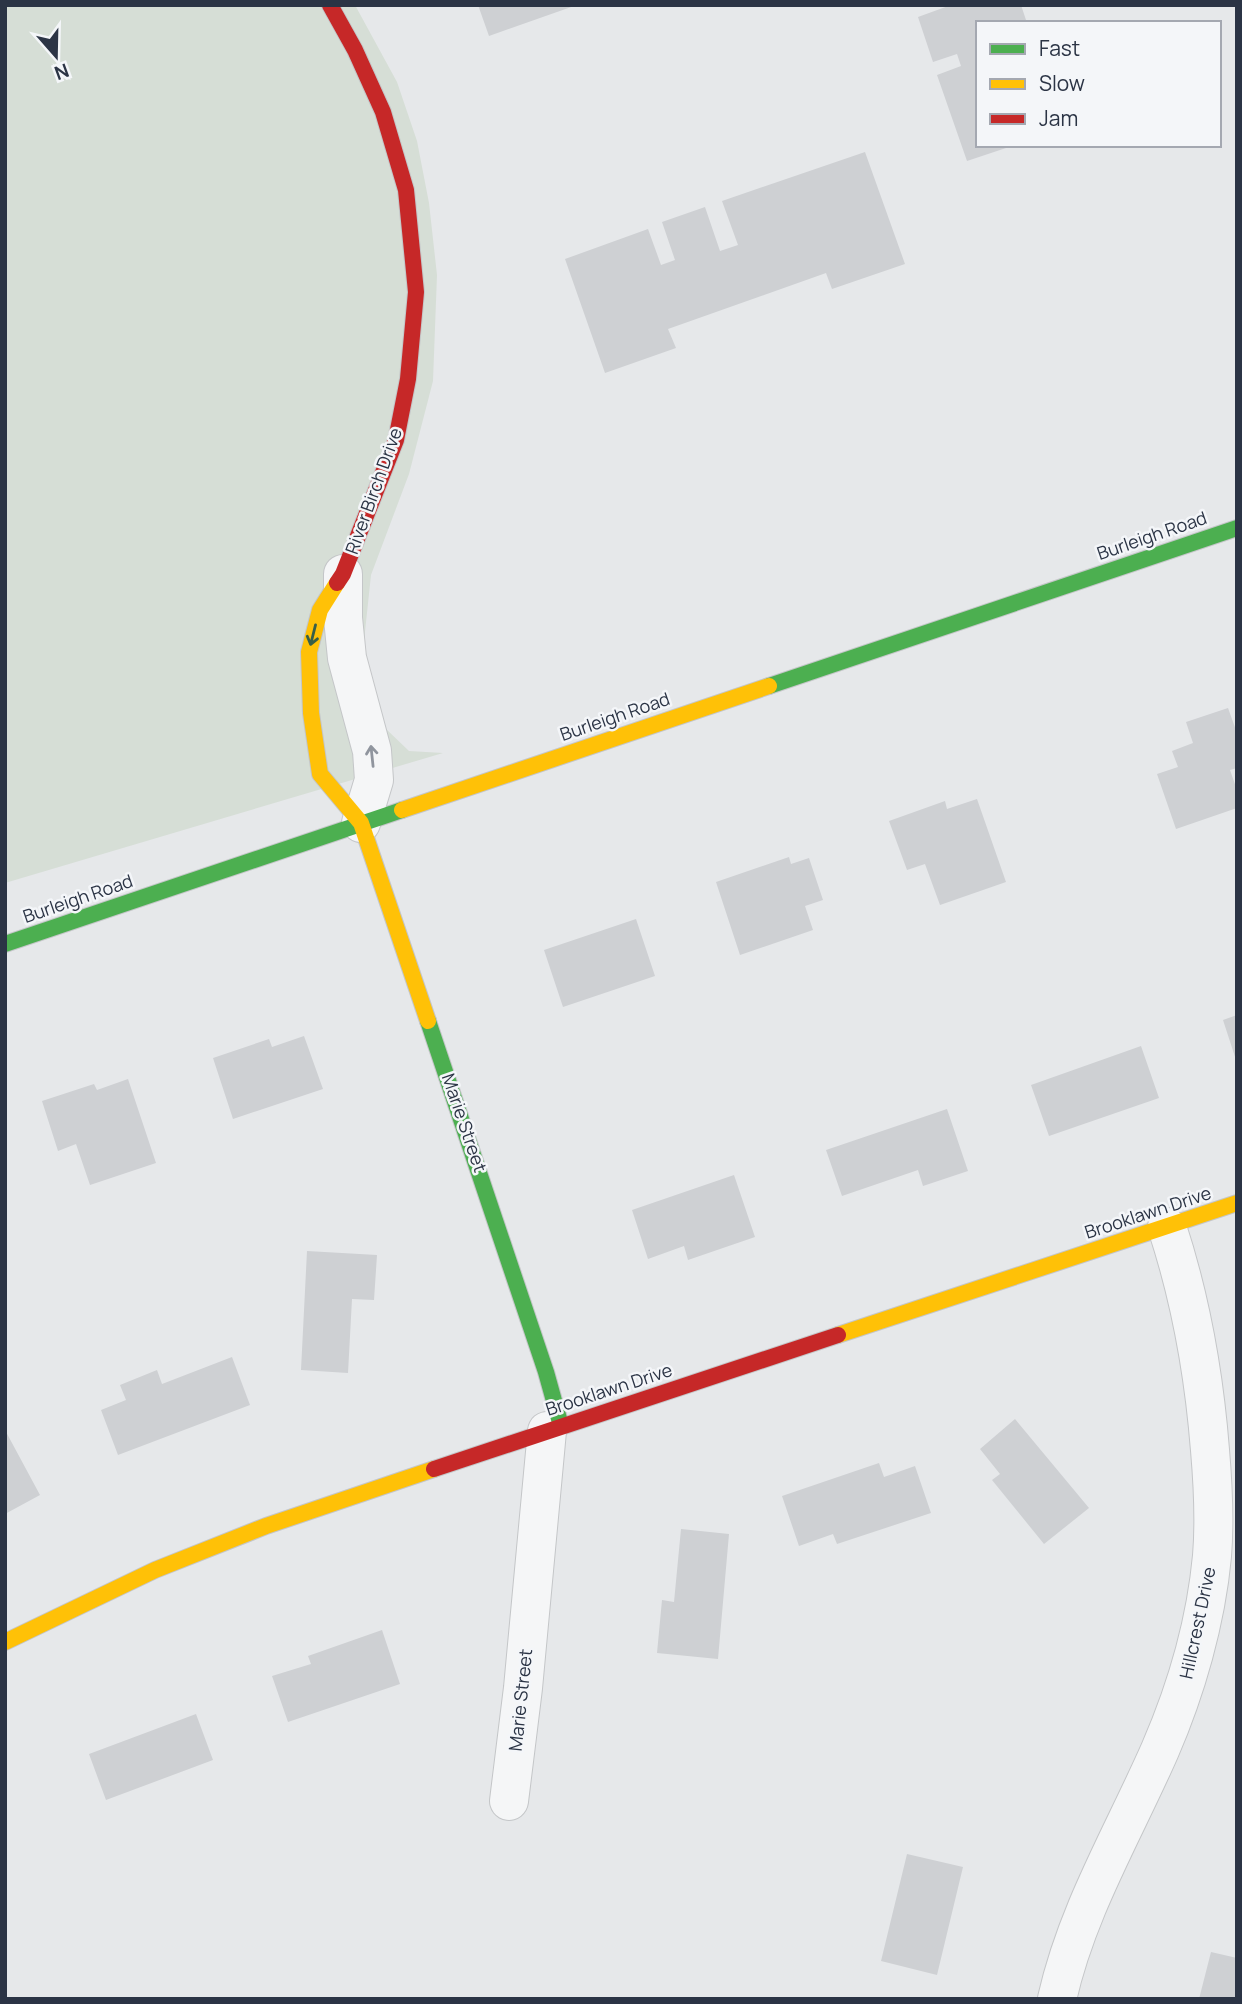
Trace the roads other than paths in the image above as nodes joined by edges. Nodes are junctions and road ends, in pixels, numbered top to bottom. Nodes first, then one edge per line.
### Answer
1 (330, 5) edge
2 (1237, 528) edge
3 (343, 574) junction
4 (362, 822) junction
5 (5, 944) edge
6 (1237, 1203) edge
7 (1167, 1227) junction
8 (554, 1428) junction
9 (5, 1642) edge
10 (509, 1801) dead end
11 (1057, 1999) edge

1 - 3 street, River Birch Drive
2 - 4 street, Burleigh Road
4 -> 3 street, River Birch Drive
3 -> 4 street, River Birch Drive
4 - 5 street, Burleigh Road
4 - 8 street, Marie Street
6 - 7 street, Brooklawn Drive
7 - 8 street, Brooklawn Drive
7 - 11 street, Hillcrest Drive
8 - 9 street, Brooklawn Drive
8 - 10 street, Marie Street

